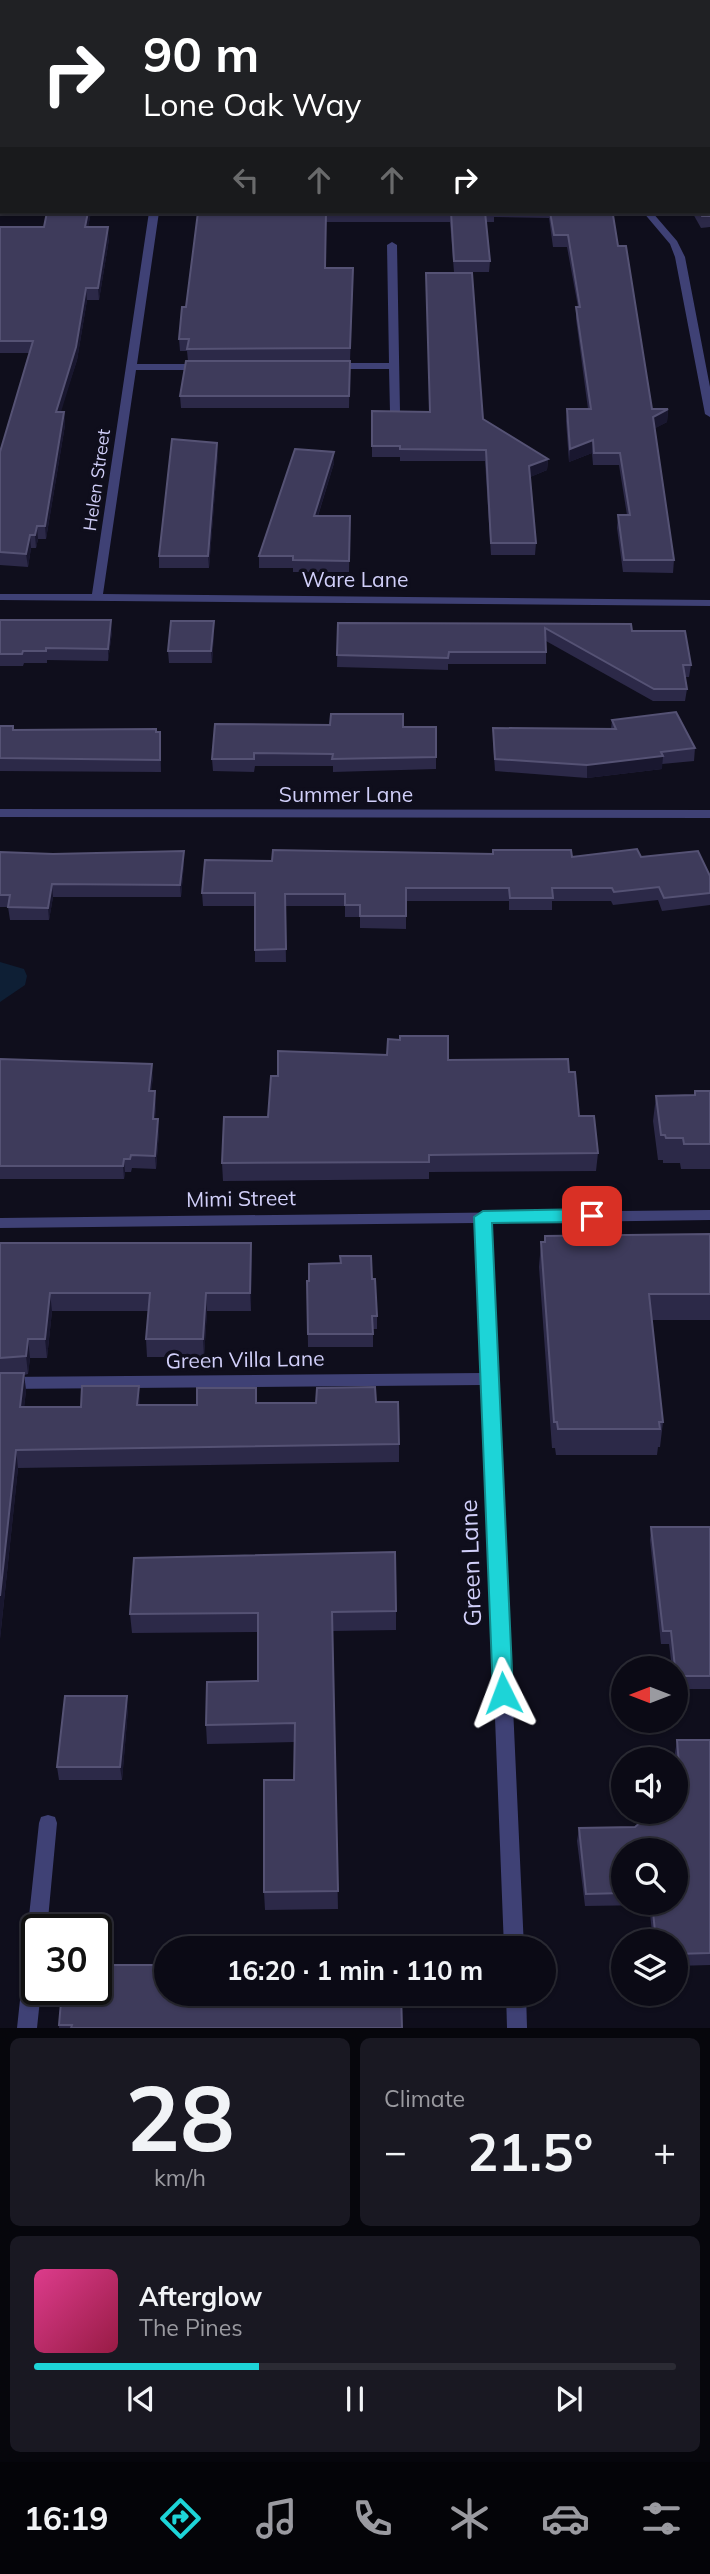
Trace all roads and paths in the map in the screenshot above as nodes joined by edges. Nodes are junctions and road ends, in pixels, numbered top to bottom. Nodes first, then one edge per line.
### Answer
1 (154, 214) edge
2 (649, 214) edge
3 (392, 245) dead end
4 (214, 366) edge
5 (324, 366) edge
6 (394, 366) junction
7 (131, 367) junction
8 (395, 412) edge
9 (710, 414) edge
10 (0, 597) edge
11 (97, 598) junction
12 (710, 603) edge
13 (0, 813) edge
14 (710, 814) edge
15 (710, 1215) edge
16 (483, 1217) junction
17 (0, 1223) edge
18 (489, 1379) junction
19 (0, 1383) edge
20 (48, 1823) dead end
21 (513, 1936) edge
22 (516, 2006) edge
23 (27, 2028) edge
24 (517, 2028) edge

1 - 7 street, Helen Street
2 - 9 street
3 - 6 street
4 - 7 street
5 - 6 street
6 - 8 street
7 - 11 street, Helen Street
10 - 11 street, Ware Lane
11 - 12 street, Ware Lane
13 - 14 street, Summer Lane
15 - 16 street, Mimi Street
16 - 17 street, Mimi Street
16 - 18 street, Green Lane
18 - 19 street, Green Villa Lane
18 - 21 street, Green Lane
20 - 23 street
22 - 24 street

